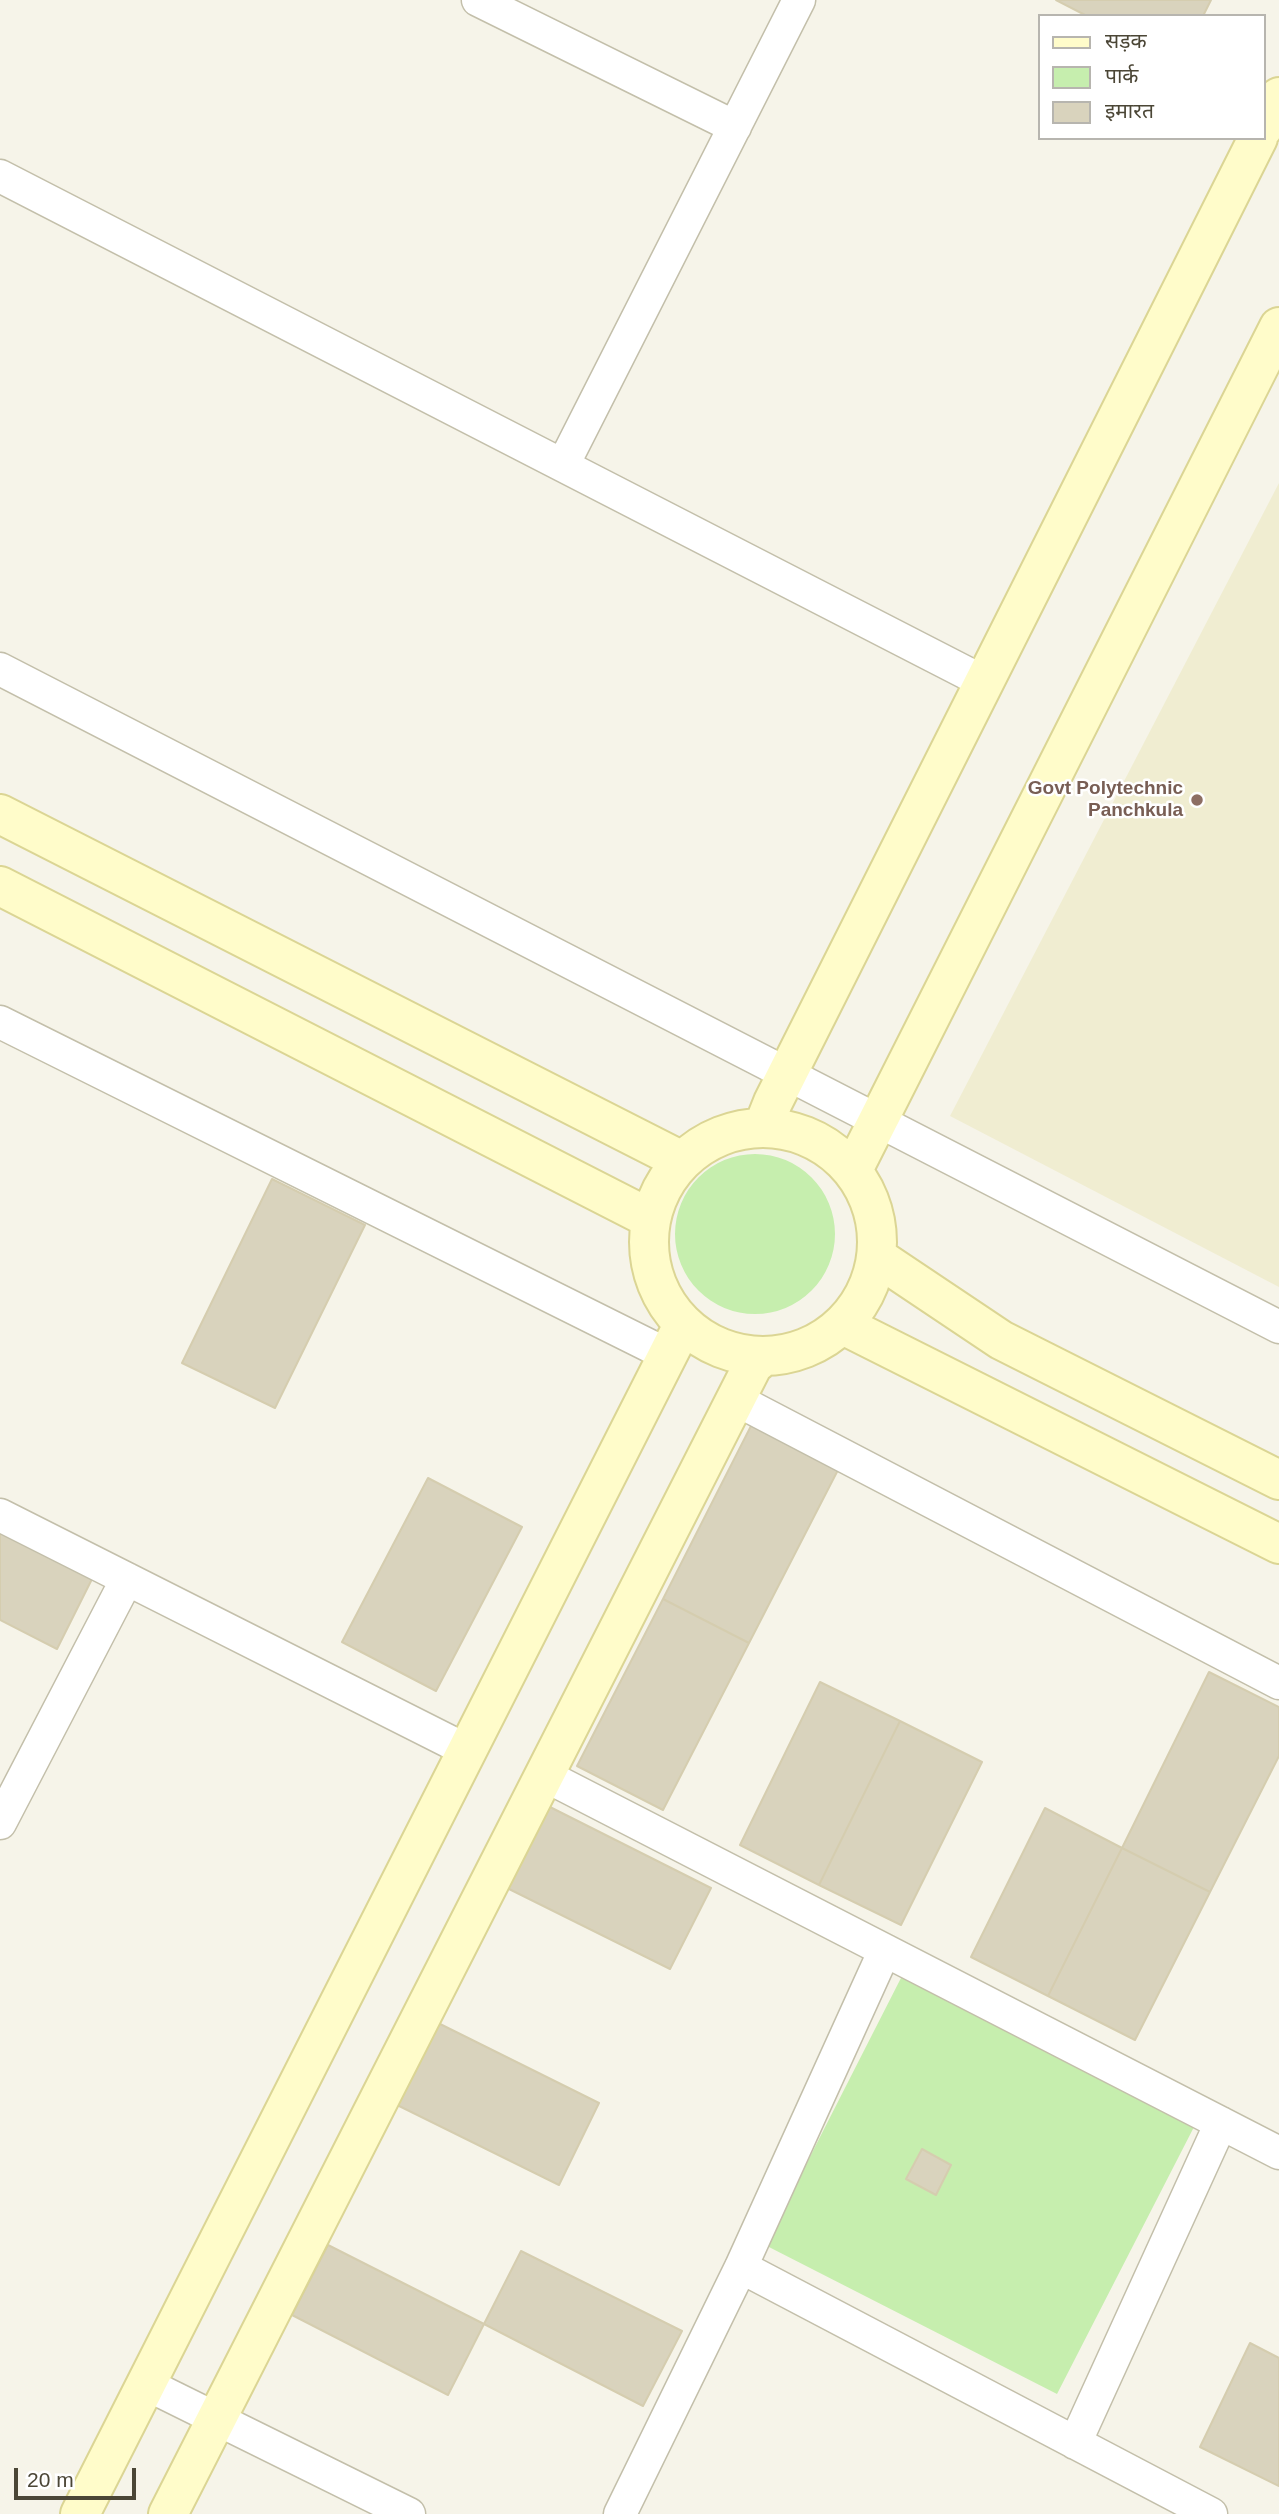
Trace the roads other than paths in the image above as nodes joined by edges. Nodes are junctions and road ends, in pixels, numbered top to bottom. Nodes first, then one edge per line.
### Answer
1 (478, 0) edge
2 (799, 0) edge
3 (735, 127) junction
4 (1259, 140) edge
5 (0, 176) edge
6 (1279, 327) edge
7 (564, 463) junction
8 (0, 669) edge
9 (984, 682) junction
10 (0, 814) edge
11 (0, 886) edge
12 (0, 1022) edge
13 (786, 1076) junction
14 (877, 1120) junction
15 (763, 1127) junction
16 (682, 1161) junction
17 (853, 1170) junction
18 (651, 1219) junction
19 (877, 1257) junction
20 (843, 1325) junction
21 (1279, 1327) edge
22 (676, 1340) junction
23 (763, 1357) junction
24 (736, 1399) junction
25 (1279, 1480) edge
26 (0, 1515) edge
27 (1279, 1545) edge
28 (128, 1579) junction
29 (1279, 1683) edge
30 (468, 1751) junction
31 (544, 1775) junction
32 (0, 1823) edge
33 (884, 1952) junction
34 (1221, 2123) junction
35 (1279, 2153) edge
36 (741, 2267) junction
37 (146, 2384) junction
38 (216, 2419) junction
39 (1075, 2443) junction
40 (80, 2514) edge
41 (168, 2514) edge
42 (409, 2514) edge
43 (620, 2514) edge
44 (1211, 2514) edge

1 - 3 street
2 - 3 street
3 - 7 street
4 - 9 street
5 - 7 street
6 - 14 street
7 - 9 street
8 - 13 street
9 - 13 street
10 - 16 street
11 - 18 street
12 - 22 street
13 - 14 street
13 - 15 street
14 - 17 street
14 - 21 street
15 - 16 street
15 - 17 street
16 - 18 street
17 - 19 street
18 - 22 street
19 - 20 street
19 - 25 street
20 - 23 street
20 - 27 street
22 - 23 street
22 - 30 street
23 - 24 street
24 - 29 street
24 - 31 street
26 - 28 street
28 - 30 street
28 - 32 street
30 - 37 street
31 - 33 street
31 - 38 street
33 - 34 street
33 - 36 street
34 - 35 street
34 - 39 street
36 - 39 street
36 - 43 street
37 - 38 street
37 - 40 street
38 - 41 street
38 - 42 street
39 - 44 street

